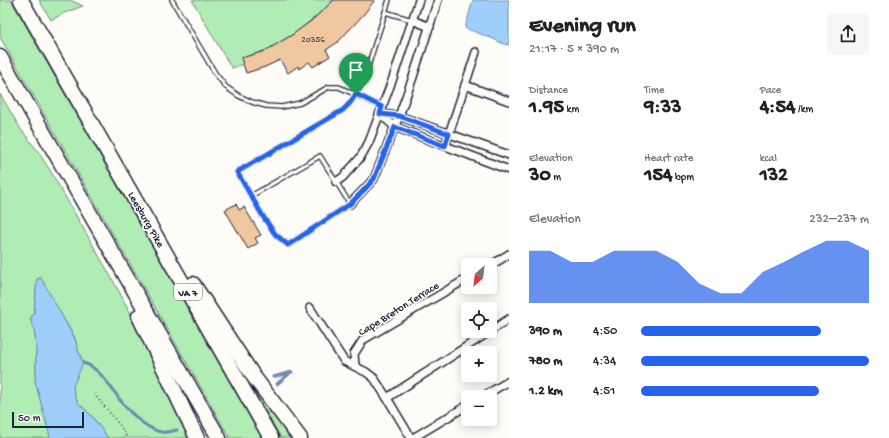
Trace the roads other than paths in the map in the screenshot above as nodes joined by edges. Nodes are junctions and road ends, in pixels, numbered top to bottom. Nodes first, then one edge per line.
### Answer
1 (21, 0) edge
2 (172, 0) edge
3 (389, 0) edge
4 (419, 0) edge
5 (438, 0) edge
6 (385, 12) junction
7 (412, 20) junction
8 (430, 26) junction
9 (476, 52) dead end
10 (0, 57) edge
11 (465, 86) junction
12 (356, 94) junction
13 (509, 101) edge
14 (381, 111) junction
15 (399, 116) junction
16 (395, 127) junction
17 (449, 134) junction
18 (105, 145) junction
19 (445, 146) junction
20 (509, 155) edge
21 (509, 170) edge
22 (72, 182) junction
23 (336, 182) junction
24 (251, 196) junction
25 (350, 204) junction
26 (509, 254) edge
27 (497, 262) edge
28 (461, 282) edge
29 (310, 308) dead end
30 (509, 319) edge
31 (354, 366) junction
32 (509, 381) edge
33 (494, 390) edge
34 (387, 398) junction
35 (461, 409) edge
36 (197, 438) edge
37 (219, 438) edge
38 (271, 438) edge
39 (300, 438) edge
40 (412, 438) edge

1 - 18 highway, Leesburg Pike / VA 7
2 - 12 lane
3 - 6 lane
4 - 7 street
5 - 8 street
6 - 7 lane
6 - 12 lane
7 - 8 street
7 - 14 street
8 - 15 street
9 - 11 street
10 - 22 highway
11 - 13 street
11 - 17 street
12 - 14 lane
12 - 24 lane
14 - 15 street
14 - 16 street
14 - 23 street
15 - 16 street
15 - 17 street
16 - 19 street
16 - 25 street
17 - 19 street
17 - 20 street
18 - 38 highway, Leesburg Pike / VA 7
18 - 39 highway
19 - 21 street
22 - 36 highway
22 - 37 highway
23 - 24 lane
23 - 25 lane
24 - 25 lane
26 - 27 street
28 - 31 street, Cape Breton Terrace
29 - 31 street
30 - 34 street
31 - 34 street
32 - 33 street
34 - 40 street
35 - 40 street

